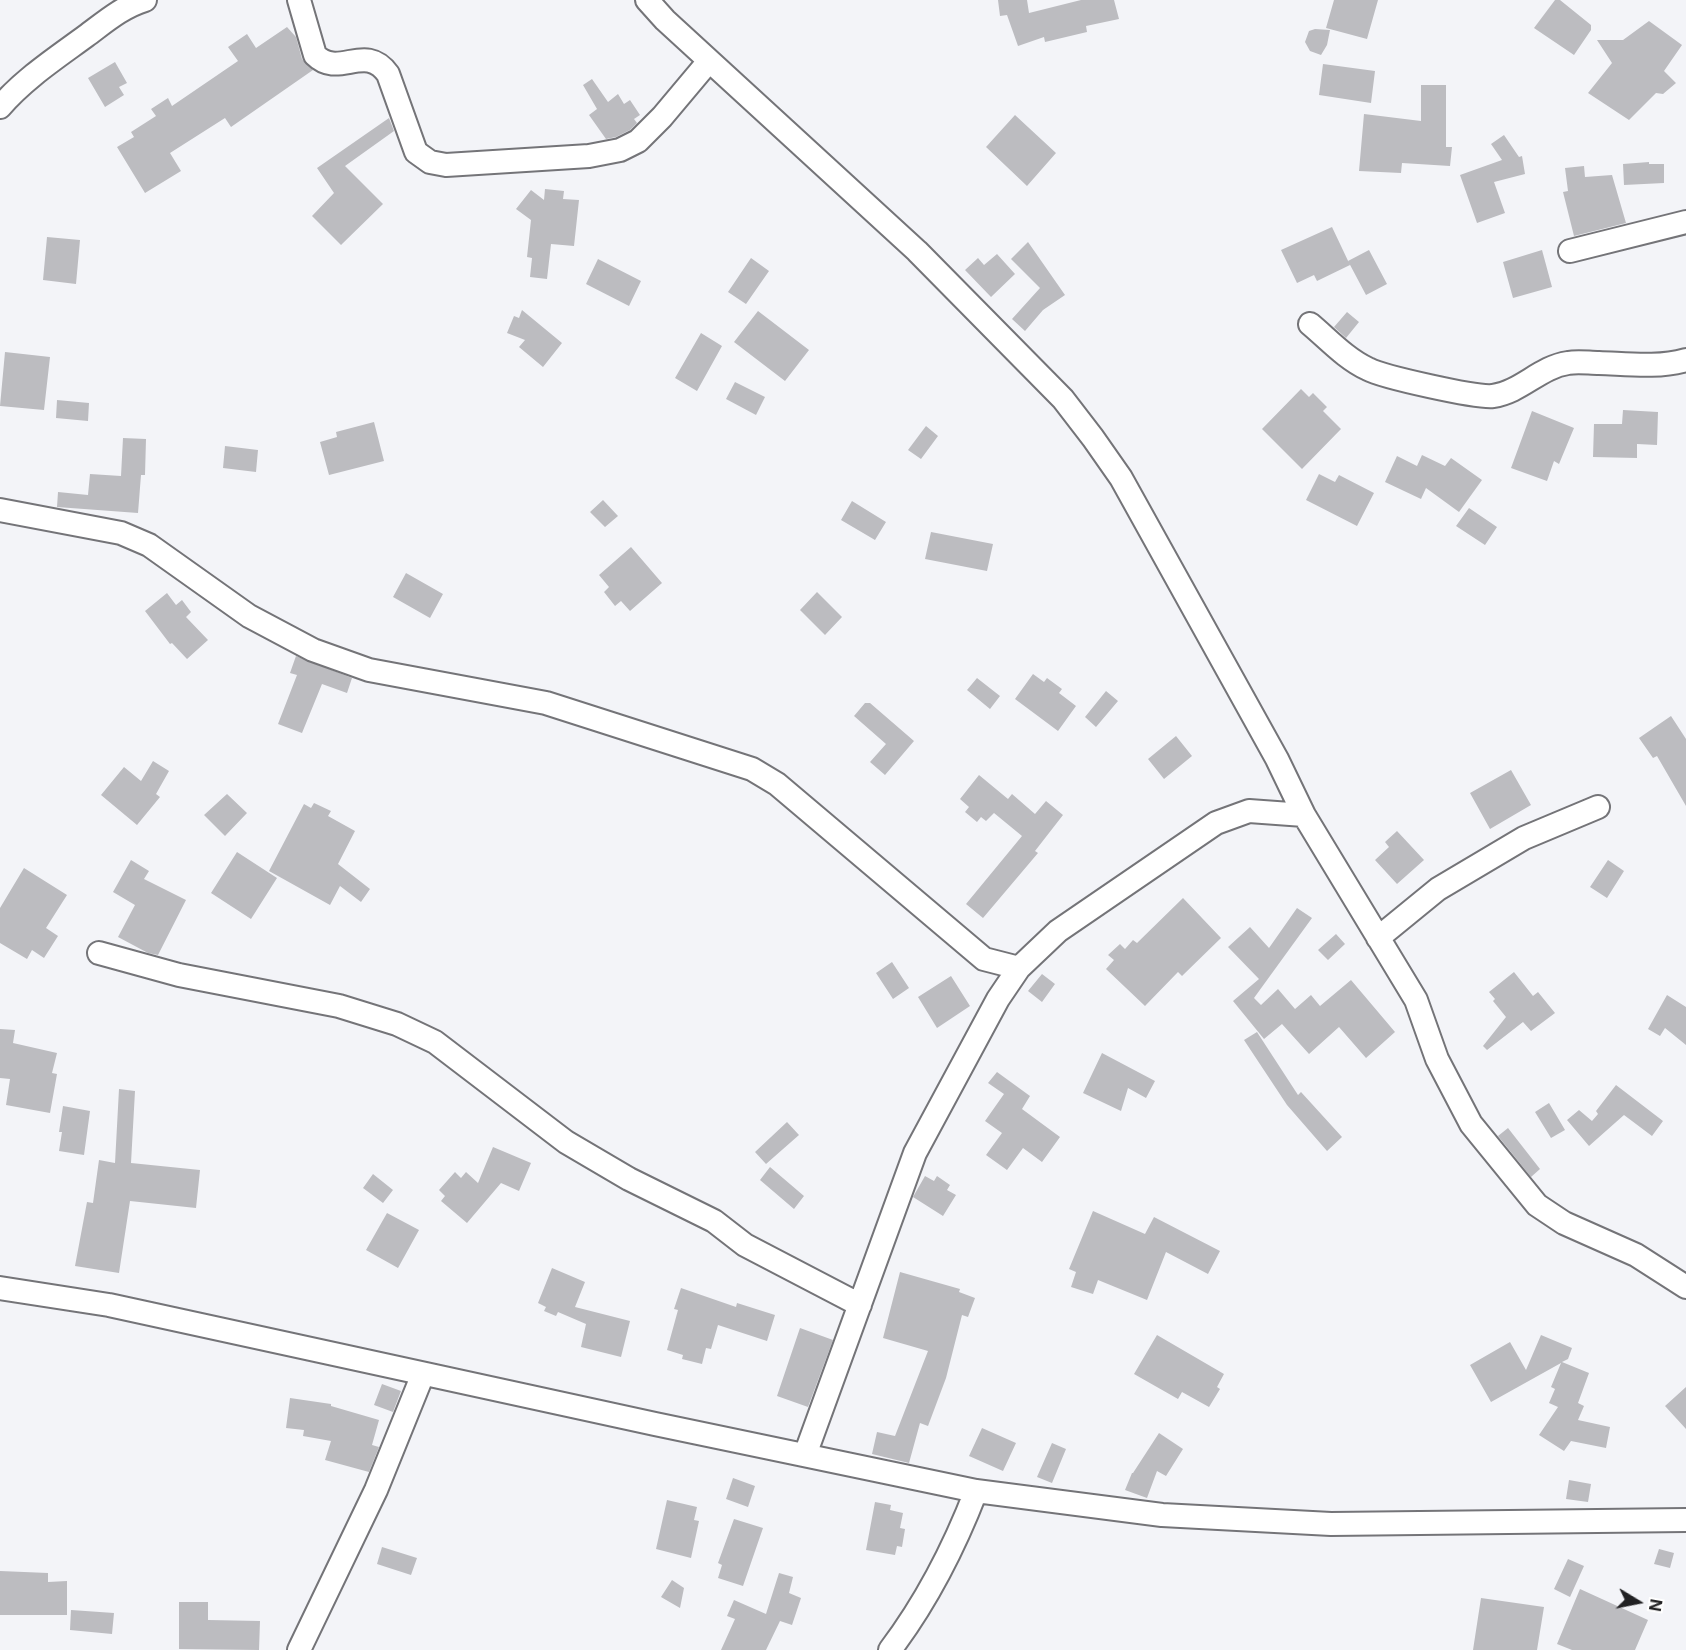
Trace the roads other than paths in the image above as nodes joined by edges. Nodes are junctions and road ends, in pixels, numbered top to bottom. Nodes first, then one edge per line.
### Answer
1 (145, 0) edge
2 (299, 0) edge
3 (647, 0) edge
4 (709, 61) junction
5 (0, 107) edge
6 (1686, 222) edge
7 (1570, 251) dead end
8 (1310, 324) dead end
9 (1686, 360) edge
10 (0, 510) edge
11 (1598, 807) dead end
12 (1305, 815) junction
13 (1378, 938) junction
14 (99, 952) dead end
15 (984, 960) junction
16 (1019, 968) junction
17 (998, 999) junction
18 (1686, 1287) edge
19 (0, 1288) edge
20 (860, 1305) junction
21 (423, 1374) junction
22 (806, 1455) junction
23 (976, 1491) junction
24 (1686, 1520) edge
25 (299, 1650) edge
26 (890, 1650) edge

1 - 5 street
2 - 4 street
3 - 4 street
4 - 12 street
6 - 7 street
8 - 9 street
10 - 15 street
11 - 13 street
12 - 13 street
12 - 16 street
13 - 18 street
14 - 20 street
15 - 16 street
15 - 17 street
16 - 17 street
17 - 20 street
19 - 21 street
20 - 22 street
21 - 22 street
21 - 25 street
22 - 23 street
23 - 24 street
23 - 26 street

